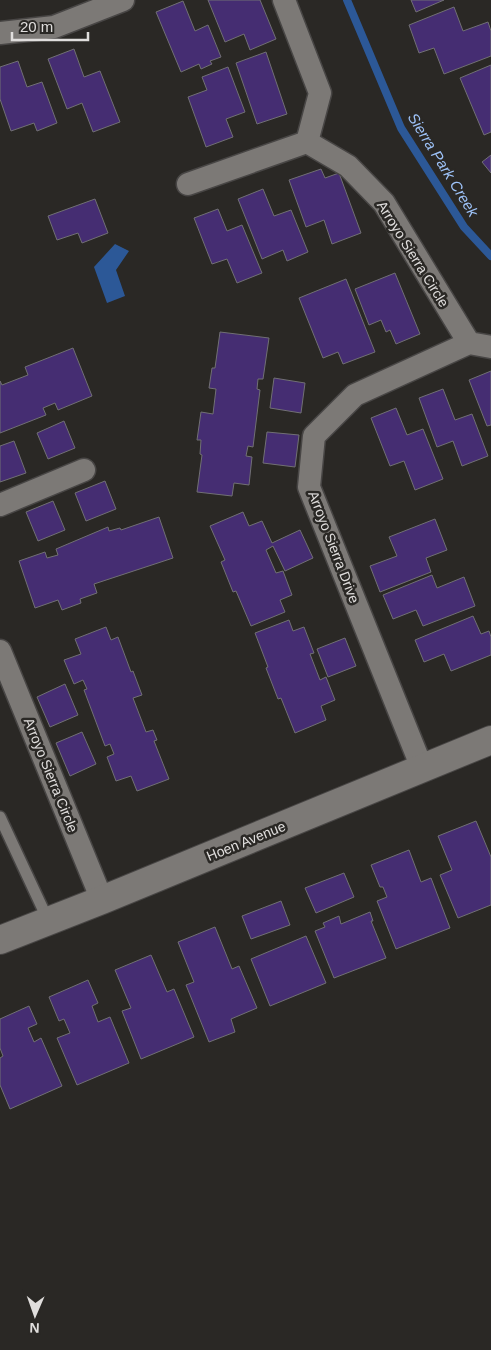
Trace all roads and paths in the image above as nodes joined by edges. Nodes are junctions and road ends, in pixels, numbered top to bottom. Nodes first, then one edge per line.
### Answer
1 (123, 0) edge
2 (284, 0) edge
3 (0, 33) edge
4 (307, 142) junction
5 (188, 184) dead end
6 (469, 343) junction
7 (491, 347) edge
8 (84, 470) dead end
9 (0, 505) edge
10 (0, 651) edge
11 (491, 740) edge
12 (422, 768) junction
13 (0, 817) edge
14 (102, 900) junction
15 (48, 920) junction
16 (0, 940) edge

1 - 3 street
2 - 4 street
4 - 5 street
4 - 6 street, Arroyo Sierra Circle
6 - 7 street
6 - 12 street, Arroyo Sierra Drive
8 - 9 street
10 - 14 street, Arroyo Sierra Circle
11 - 12 street, Hoen Avenue
12 - 14 street, Hoen Avenue
13 - 15 lane
14 - 15 street, Hoen Avenue
15 - 16 street, Hoen Avenue

